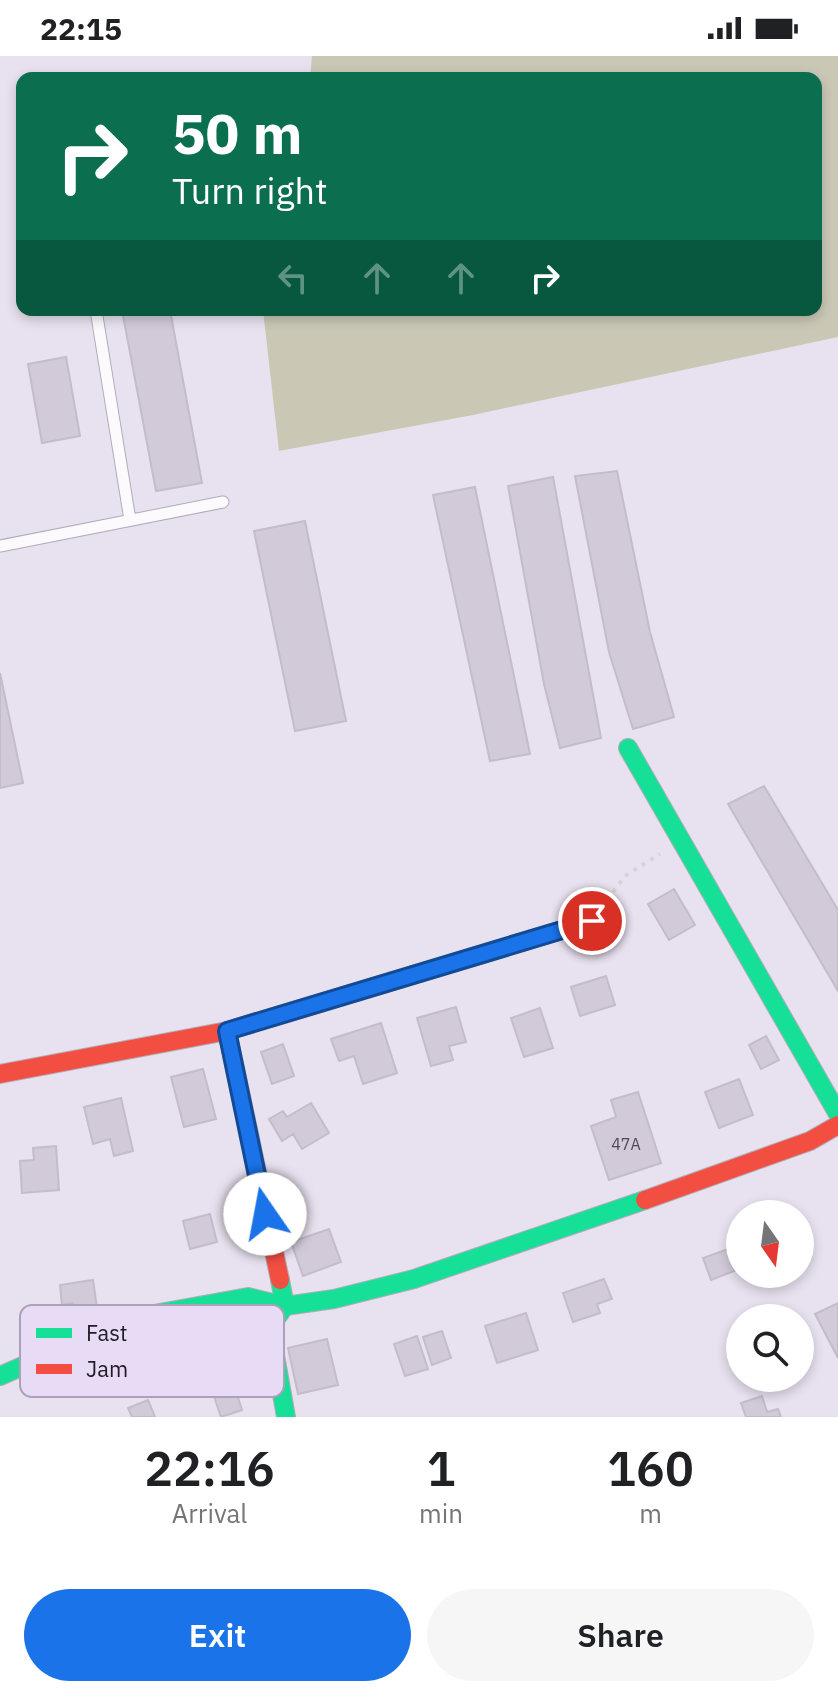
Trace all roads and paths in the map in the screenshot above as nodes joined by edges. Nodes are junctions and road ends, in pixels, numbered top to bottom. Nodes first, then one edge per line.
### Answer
1 (97, 316) edge
2 (223, 502) dead end
3 (130, 520) junction
4 (0, 546) edge
5 (628, 748) dead end
6 (682, 841) junction
7 (592, 921) joint
8 (227, 1031) junction
9 (0, 1074) edge
10 (838, 1114) edge
11 (838, 1125) edge
12 (204, 1305) edge
13 (281, 1305) edge
14 (285, 1306) joint
15 (20, 1367) edge
16 (0, 1376) edge
17 (282, 1397) edge
18 (286, 1417) edge

1 - 3 lane
2 - 3 lane
3 - 4 lane
5 - 6 street
6 - 7 path
6 - 10 street
7 - 8 street
8 - 9 street
8 - 14 street
11 - 14 street
12 - 13 street
15 - 16 street
17 - 18 street

